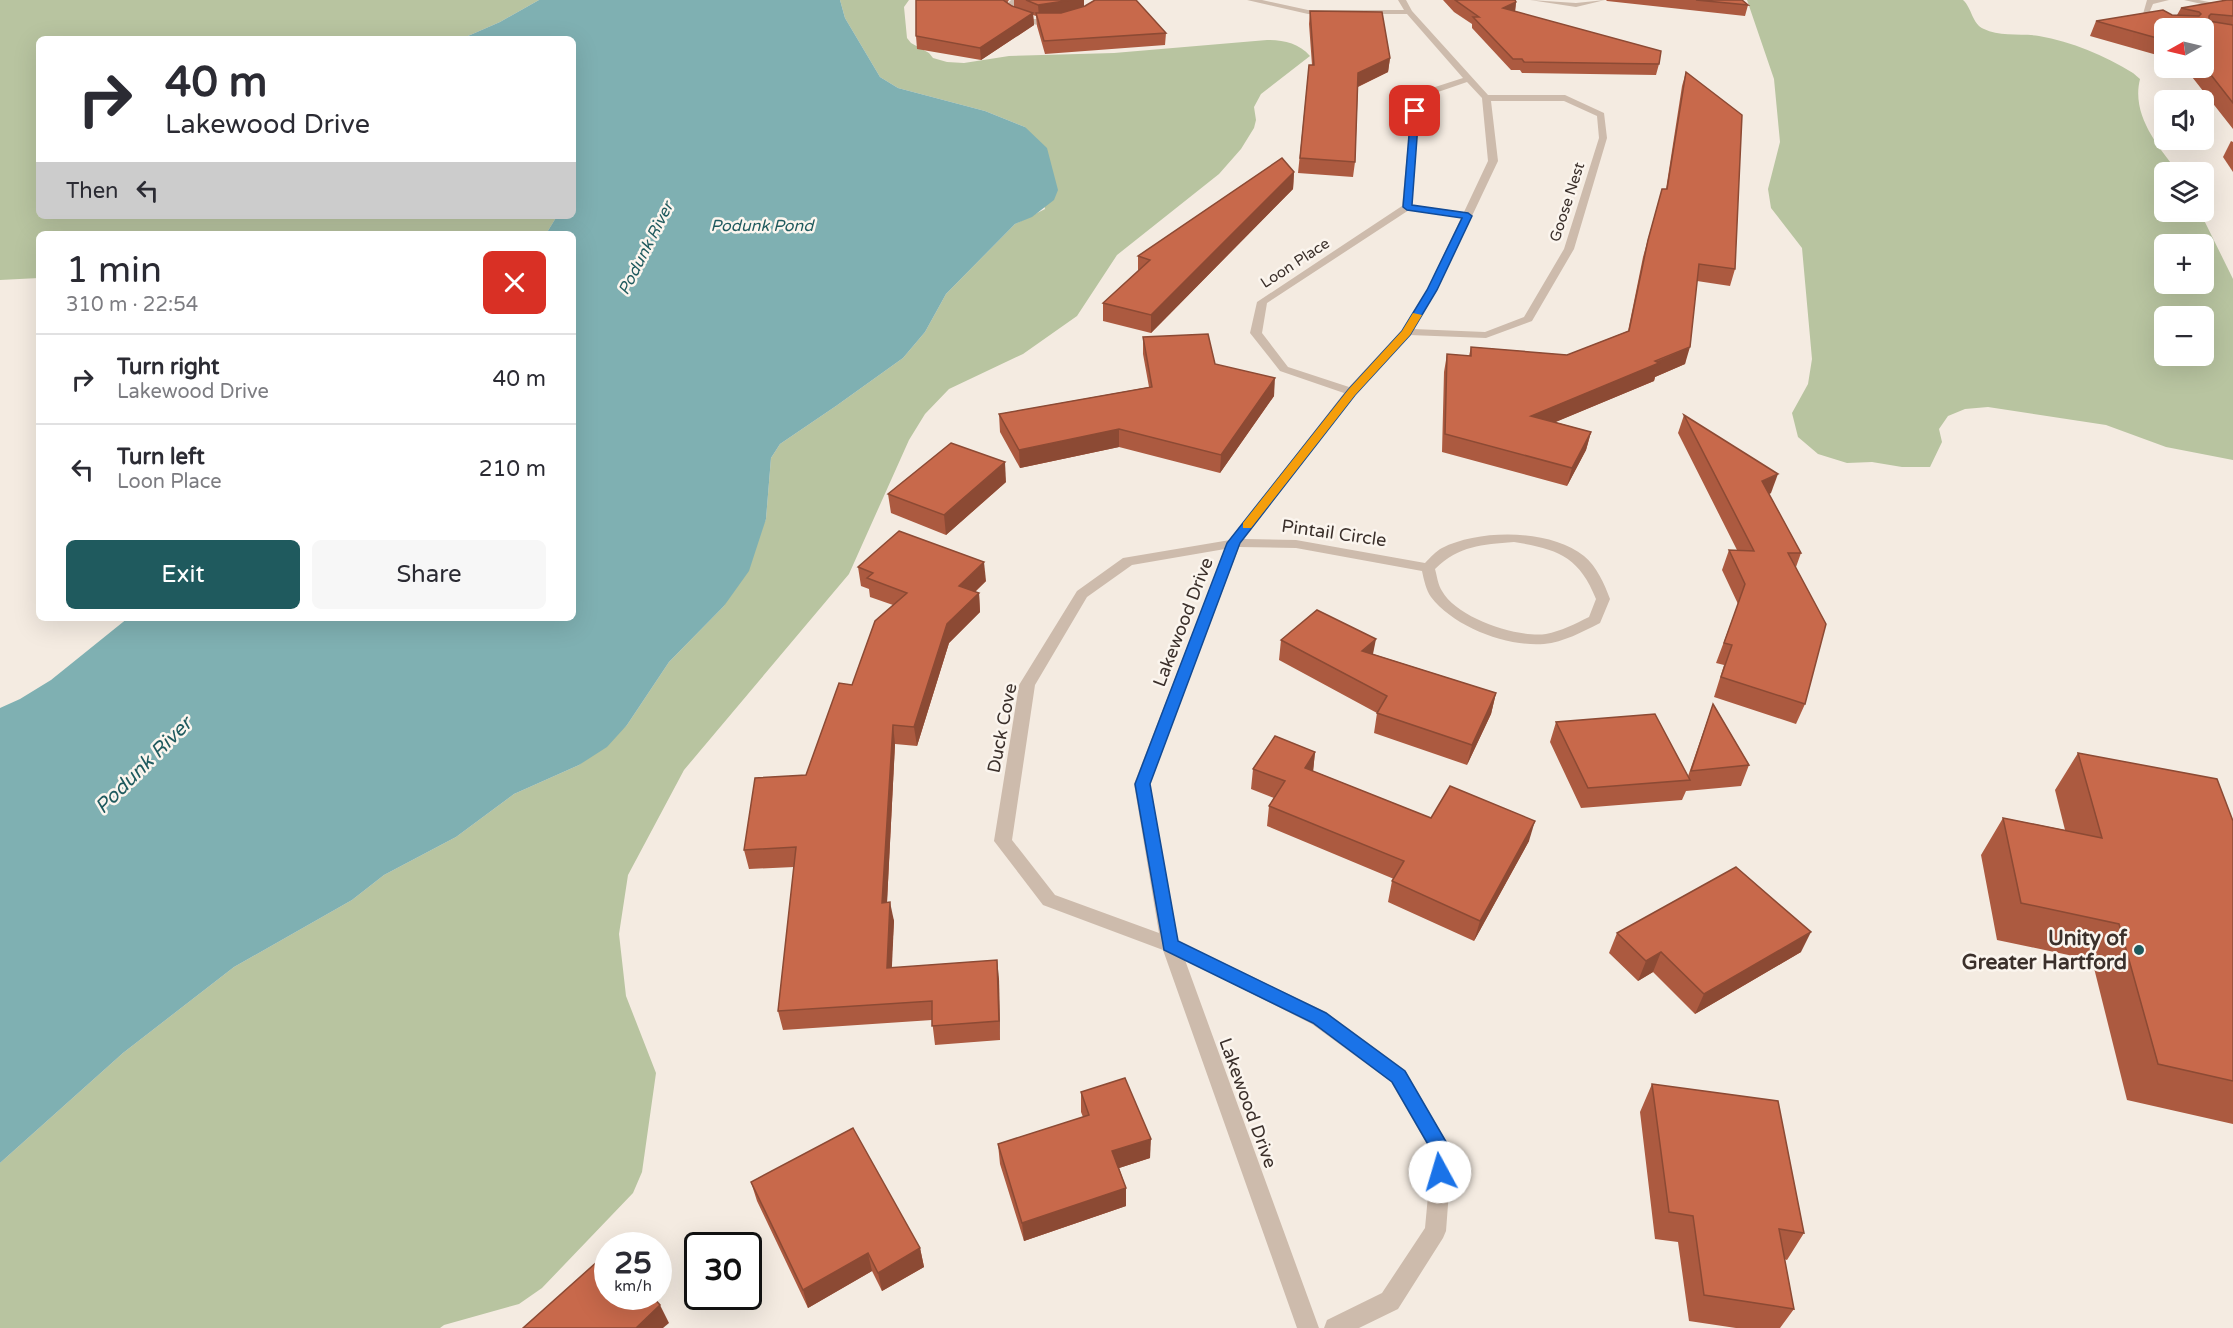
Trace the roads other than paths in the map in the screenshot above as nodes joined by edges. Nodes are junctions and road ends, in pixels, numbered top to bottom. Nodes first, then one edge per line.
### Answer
1 (1015, 0) edge
2 (1251, 0) edge
3 (1534, 0) edge
4 (1601, 0) edge
5 (2165, 0) edge
6 (2188, 0) edge
7 (1406, 3) edge
8 (2233, 9) edge
9 (2157, 18) edge
10 (1068, 20) edge
11 (1468, 79) junction
12 (1486, 98) junction
13 (1407, 207) junction
14 (1468, 216) junction
15 (1406, 332) junction
16 (1352, 392) junction
17 (1234, 543) junction
18 (1428, 568) junction
19 (1170, 945) junction
20 (1308, 1328) edge
21 (1335, 1328) edge

1 - 10 street
2 - 7 street
3 - 4 street
5 - 9 street
6 - 8 street
7 - 11 street
11 - 12 street
11 - 13 street
12 - 14 street, Lakewood Drive
12 - 15 street, Goose Nest
13 - 14 street
13 - 16 street, Loon Place
14 - 15 street, Lakewood Drive
15 - 16 street, Lakewood Drive
16 - 17 street, Lakewood Drive
17 - 18 street, Pintail Circle
17 - 19 street, Lakewood Drive
17 - 19 street, Duck Cove
18 - 18 street
19 - 20 street, Lakewood Drive
19 - 21 street, Duck Cove

